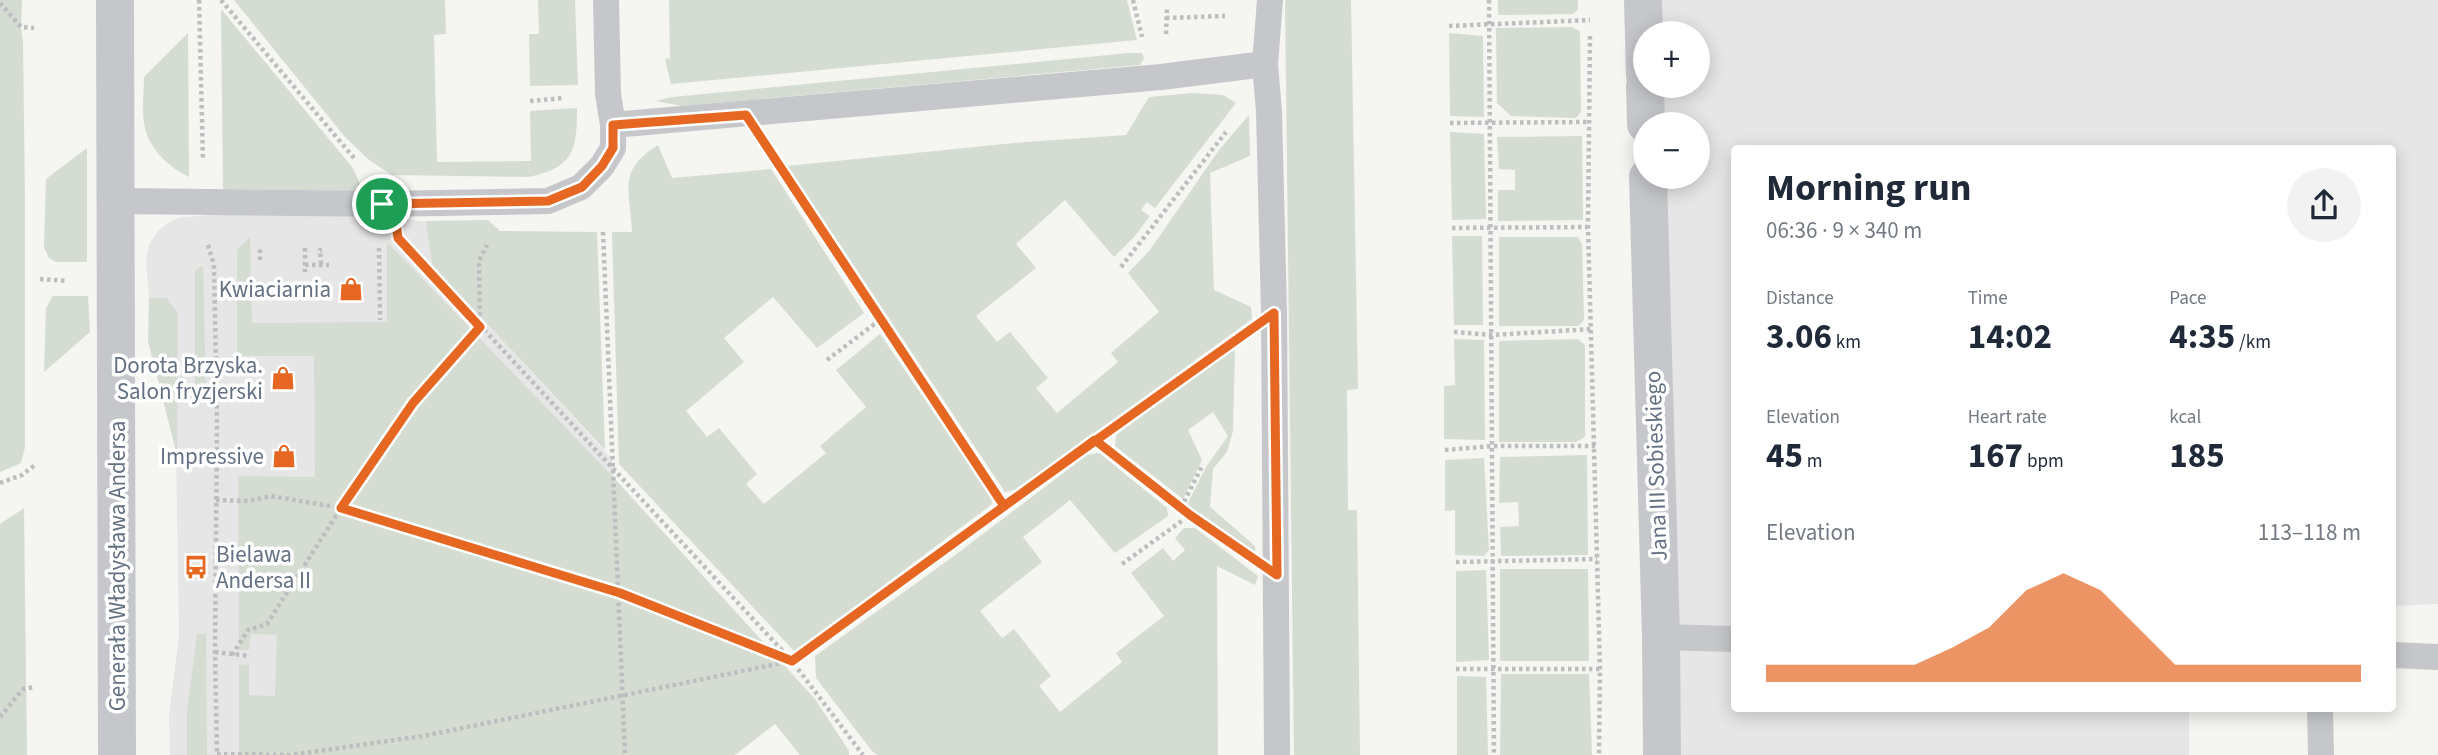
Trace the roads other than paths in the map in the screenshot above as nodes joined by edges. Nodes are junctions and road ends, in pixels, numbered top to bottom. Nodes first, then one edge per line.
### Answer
1 (115, 0) edge
2 (606, 0) edge
3 (1270, 0) edge
4 (1643, 0) edge
5 (1644, 21) edge
6 (1266, 71) junction
7 (613, 125) junction
8 (1648, 189) edge
9 (117, 201) junction
10 (1661, 638) junction
11 (1731, 639) edge
12 (2396, 655) edge
13 (2438, 657) edge
14 (2320, 712) edge
15 (117, 755) edge
16 (1277, 755) edge
17 (1662, 755) edge
18 (2321, 755) edge

1 - 9 street, Generała Władysława Andersa
2 - 7 lane
3 - 6 lane
4 - 5 street
6 - 7 lane
6 - 16 lane
7 - 9 lane
8 - 10 street, Jana III Sobieskiego
9 - 15 street, Generała Władysława Andersa
10 - 11 lane
10 - 17 street, Jana III Sobieskiego
12 - 13 lane
14 - 18 lane

